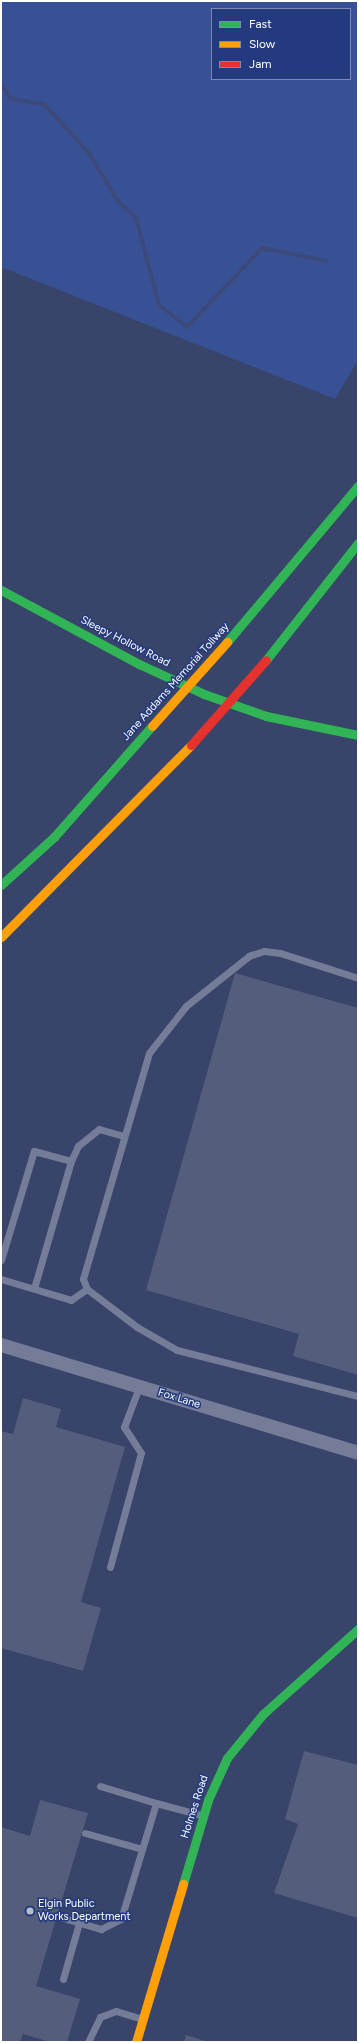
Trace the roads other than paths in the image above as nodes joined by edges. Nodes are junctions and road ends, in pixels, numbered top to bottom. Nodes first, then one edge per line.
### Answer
1 (358, 486) edge
2 (358, 544) edge
3 (1, 590) edge
4 (358, 735) edge
5 (1, 885) edge
6 (1, 937) edge
7 (358, 978) edge
8 (124, 1136) junction
9 (71, 1161) junction
10 (1, 1260) edge
11 (1, 1278) edge
12 (34, 1288) junction
13 (87, 1289) junction
14 (1, 1345) edge
15 (139, 1387) junction
16 (358, 1396) edge
17 (358, 1453) edge
18 (110, 1567) dead end
19 (358, 1629) edge
20 (100, 1786) dead end
21 (156, 1803) junction
22 (204, 1816) junction
23 (84, 1833) dead end
24 (142, 1849) junction
25 (60, 1917) dead end
26 (79, 1922) junction
27 (63, 1979) dead end
28 (143, 2019) junction
29 (88, 2042) edge
30 (136, 2042) edge

1 - 5 main road, Jane Addams Memorial Tollway, bridge
2 - 6 main road, bridge
3 - 4 main road, Sleepy Hollow Road
7 - 8 lane
8 - 9 lane
8 - 13 lane
9 - 10 lane
9 - 12 lane
11 - 12 lane
12 - 13 lane
13 - 16 lane
14 - 15 street, Fox Lane
15 - 17 street, Fox Lane
15 - 18 lane
19 - 22 main road, Holmes Road
20 - 21 lane
21 - 22 lane
21 - 24 lane
22 - 28 main road, Holmes Road
23 - 24 lane
24 - 26 lane
25 - 26 lane
26 - 27 lane
28 - 29 lane
28 - 30 main road, Holmes Road

